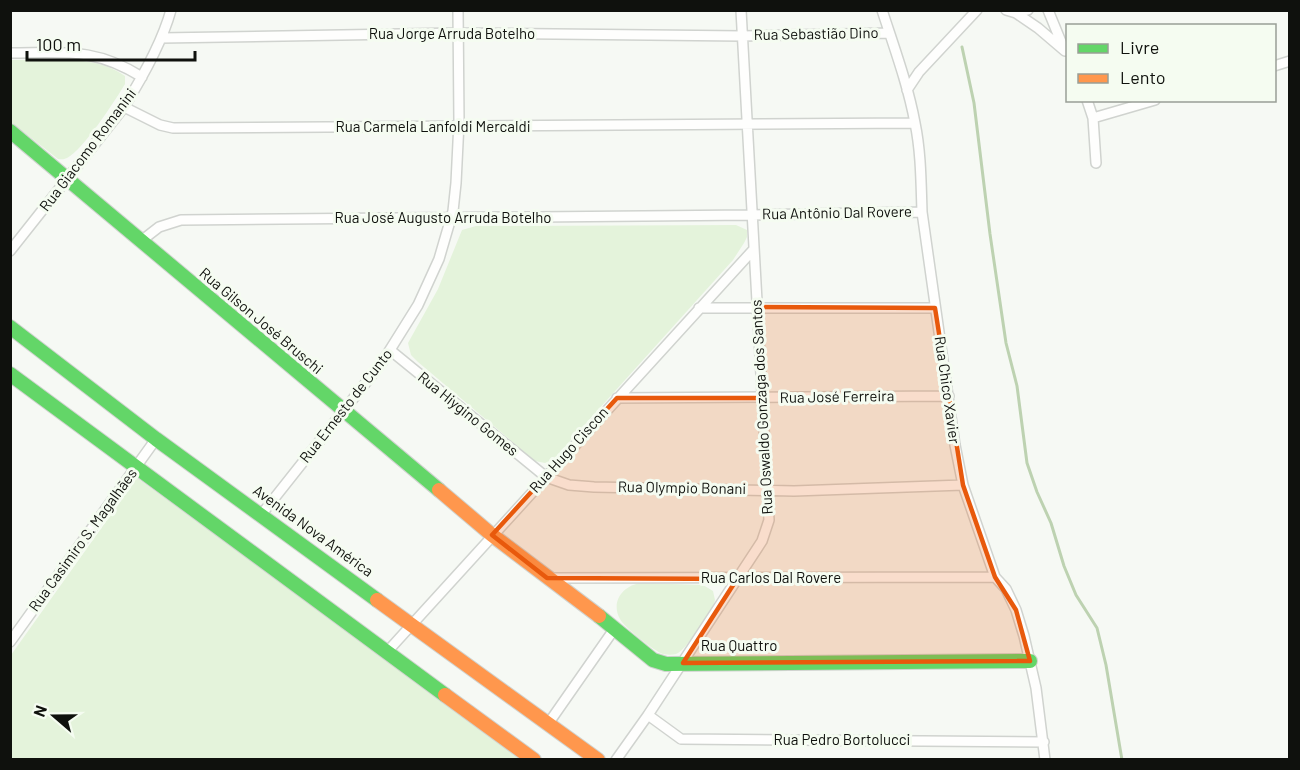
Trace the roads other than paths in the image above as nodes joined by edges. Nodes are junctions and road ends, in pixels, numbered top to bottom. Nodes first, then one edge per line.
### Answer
1 (171, 10) edge
2 (458, 10) edge
3 (741, 10) edge
4 (882, 10) edge
5 (977, 10) edge
6 (1006, 10) edge
7 (1028, 10) edge
8 (1048, 10) edge
9 (1016, 13) junction
10 (458, 33) junction
11 (889, 33) junction
12 (742, 36) junction
13 (161, 38) junction
14 (10, 52) edge
15 (1066, 54) edge
16 (142, 77) junction
17 (907, 90) junction
18 (1087, 102) edge
19 (1148, 102) edge
20 (124, 107) junction
21 (1093, 118) junction
22 (915, 123) junction
23 (747, 125) junction
24 (458, 127) junction
25 (10, 131) edge
26 (1096, 163) dead end
27 (68, 179) junction
28 (922, 212) junction
29 (752, 215) junction
30 (451, 218) junction
31 (141, 241) junction
32 (754, 249) junction
33 (10, 251) edge
34 (757, 307) junction
35 (699, 308) junction
36 (935, 308) junction
37 (10, 327) edge
38 (390, 351) junction
39 (10, 374) edge
40 (949, 396) junction
41 (617, 398) junction
42 (763, 398) junction
43 (343, 411) junction
44 (156, 439) junction
45 (136, 466) junction
46 (546, 477) junction
47 (963, 485) junction
48 (768, 489) junction
49 (261, 515) junction
50 (492, 535) junction
51 (995, 577) junction
52 (547, 578) junction
53 (737, 579) junction
54 (412, 623) junction
55 (615, 628) junction
56 (10, 642) edge
57 (386, 653) junction
58 (1030, 661) junction
59 (683, 663) junction
60 (648, 715) junction
61 (548, 724) junction
62 (1044, 742) junction
63 (534, 759) edge
64 (598, 759) edge
65 (616, 759) edge
66 (1045, 759) edge

1 - 13 street, Rua Giacomo Romanini
2 - 10 street, Rua Ernesto de Cunto
3 - 12 street, Rua Oswaldo Gonzaga dos Santos
4 - 11 street, Rua Chico Xavier
5 - 17 street
6 - 9 street
7 - 9 street
8 - 15 street
9 - 15 street
10 - 12 street, Rua Jorge Arruda Botelho
10 - 13 street, Rua Jorge Arruda Botelho
10 - 24 street, Rua Ernesto de Cunto
11 - 12 street, Rua Sebastião Dino
11 - 17 street, Rua Chico Xavier
12 - 23 street, Rua Oswaldo Gonzaga dos Santos
13 - 16 street, Rua Giacomo Romanini
14 - 16 street
16 - 20 street, Rua Giacomo Romanini
17 - 22 street, Rua Chico Xavier
18 - 21 street
19 - 21 street
20 - 24 street, Rua Carmela Lanfoldi Mercaldi
20 - 27 street, Rua Giacomo Romanini
21 - 26 street
22 - 23 street, Rua Carmela Lanfoldi Mercaldi
22 - 28 street, Rua Chico Xavier
23 - 24 street, Rua Carmela Lanfoldi Mercaldi
23 - 29 street, Rua Oswaldo Gonzaga dos Santos
24 - 30 street, Rua Ernesto de Cunto
25 - 27 street, Rua Gilson José Bruschi
27 - 31 street, Rua Gilson José Bruschi
27 - 33 street, Rua Giacomo Romanini
28 - 29 street, Rua Antônio Dal Rovere
28 - 36 street, Rua Chico Xavier
29 - 30 street, Rua José Augusto Arruda Botelho
29 - 32 street, Rua Oswaldo Gonzaga dos Santos
30 - 31 street, Rua José Augusto Arruda Botelho
30 - 38 street, Rua Ernesto de Cunto
31 - 43 street, Rua Gilson José Bruschi
32 - 34 street, Rua Oswaldo Gonzaga dos Santos
32 - 35 street, Rua Hugo Ciscon
34 - 35 street
34 - 36 street
34 - 42 street, Rua Oswaldo Gonzaga dos Santos
35 - 41 street, Rua Hugo Ciscon
36 - 40 street, Rua Chico Xavier
37 - 44 street, Avenida Nova América
38 - 43 street, Rua Ernesto de Cunto
38 - 46 street, Rua Hiygino Gomes
39 - 45 street
40 - 42 street, Rua José Ferreira
40 - 47 street, Rua Chico Xavier
41 - 42 street, Rua José Ferreira
41 - 46 street, Rua Hugo Ciscon
42 - 48 street, Rua Oswaldo Gonzaga dos Santos
43 - 49 street, Rua Ernesto de Cunto
43 - 50 street, Rua Gilson José Bruschi
44 - 45 street, Rua Casimiro S. Magalhães
44 - 49 street, Avenida Nova América
45 - 56 street, Rua Casimiro S. Magalhães
45 - 57 street
46 - 48 street, Rua Olympio Bonani
46 - 50 street, Rua Hugo Ciscon
47 - 48 street, Rua Olympio Bonani
47 - 51 street, Rua Chico Xavier
48 - 53 street, Rua Oswaldo Gonzaga dos Santos
49 - 54 street, Avenida Nova América
50 - 52 street, Rua Quattro
50 - 54 street, Rua Hugo Ciscon
51 - 53 street, Rua Carlos Dal Rovere
51 - 58 street, Rua Chico Xavier
52 - 53 street, Rua Carlos Dal Rovere
52 - 55 street, Rua Quattro
53 - 59 street, Rua Oswaldo Gonzaga dos Santos
54 - 57 street, Rua Hugo Ciscon
54 - 61 street, Avenida Nova América
55 - 59 street, Rua Quattro
55 - 61 street
57 - 63 street
58 - 59 street, Rua Quattro
58 - 62 street, Rua Chico Xavier
59 - 60 street, Rua Oswaldo Gonzaga dos Santos
60 - 62 street, Rua Pedro Bortolucci
60 - 65 street, Rua Oswaldo Gonzaga dos Santos
61 - 64 street, Avenida Nova América
62 - 66 street, Rua Chico Xavier

